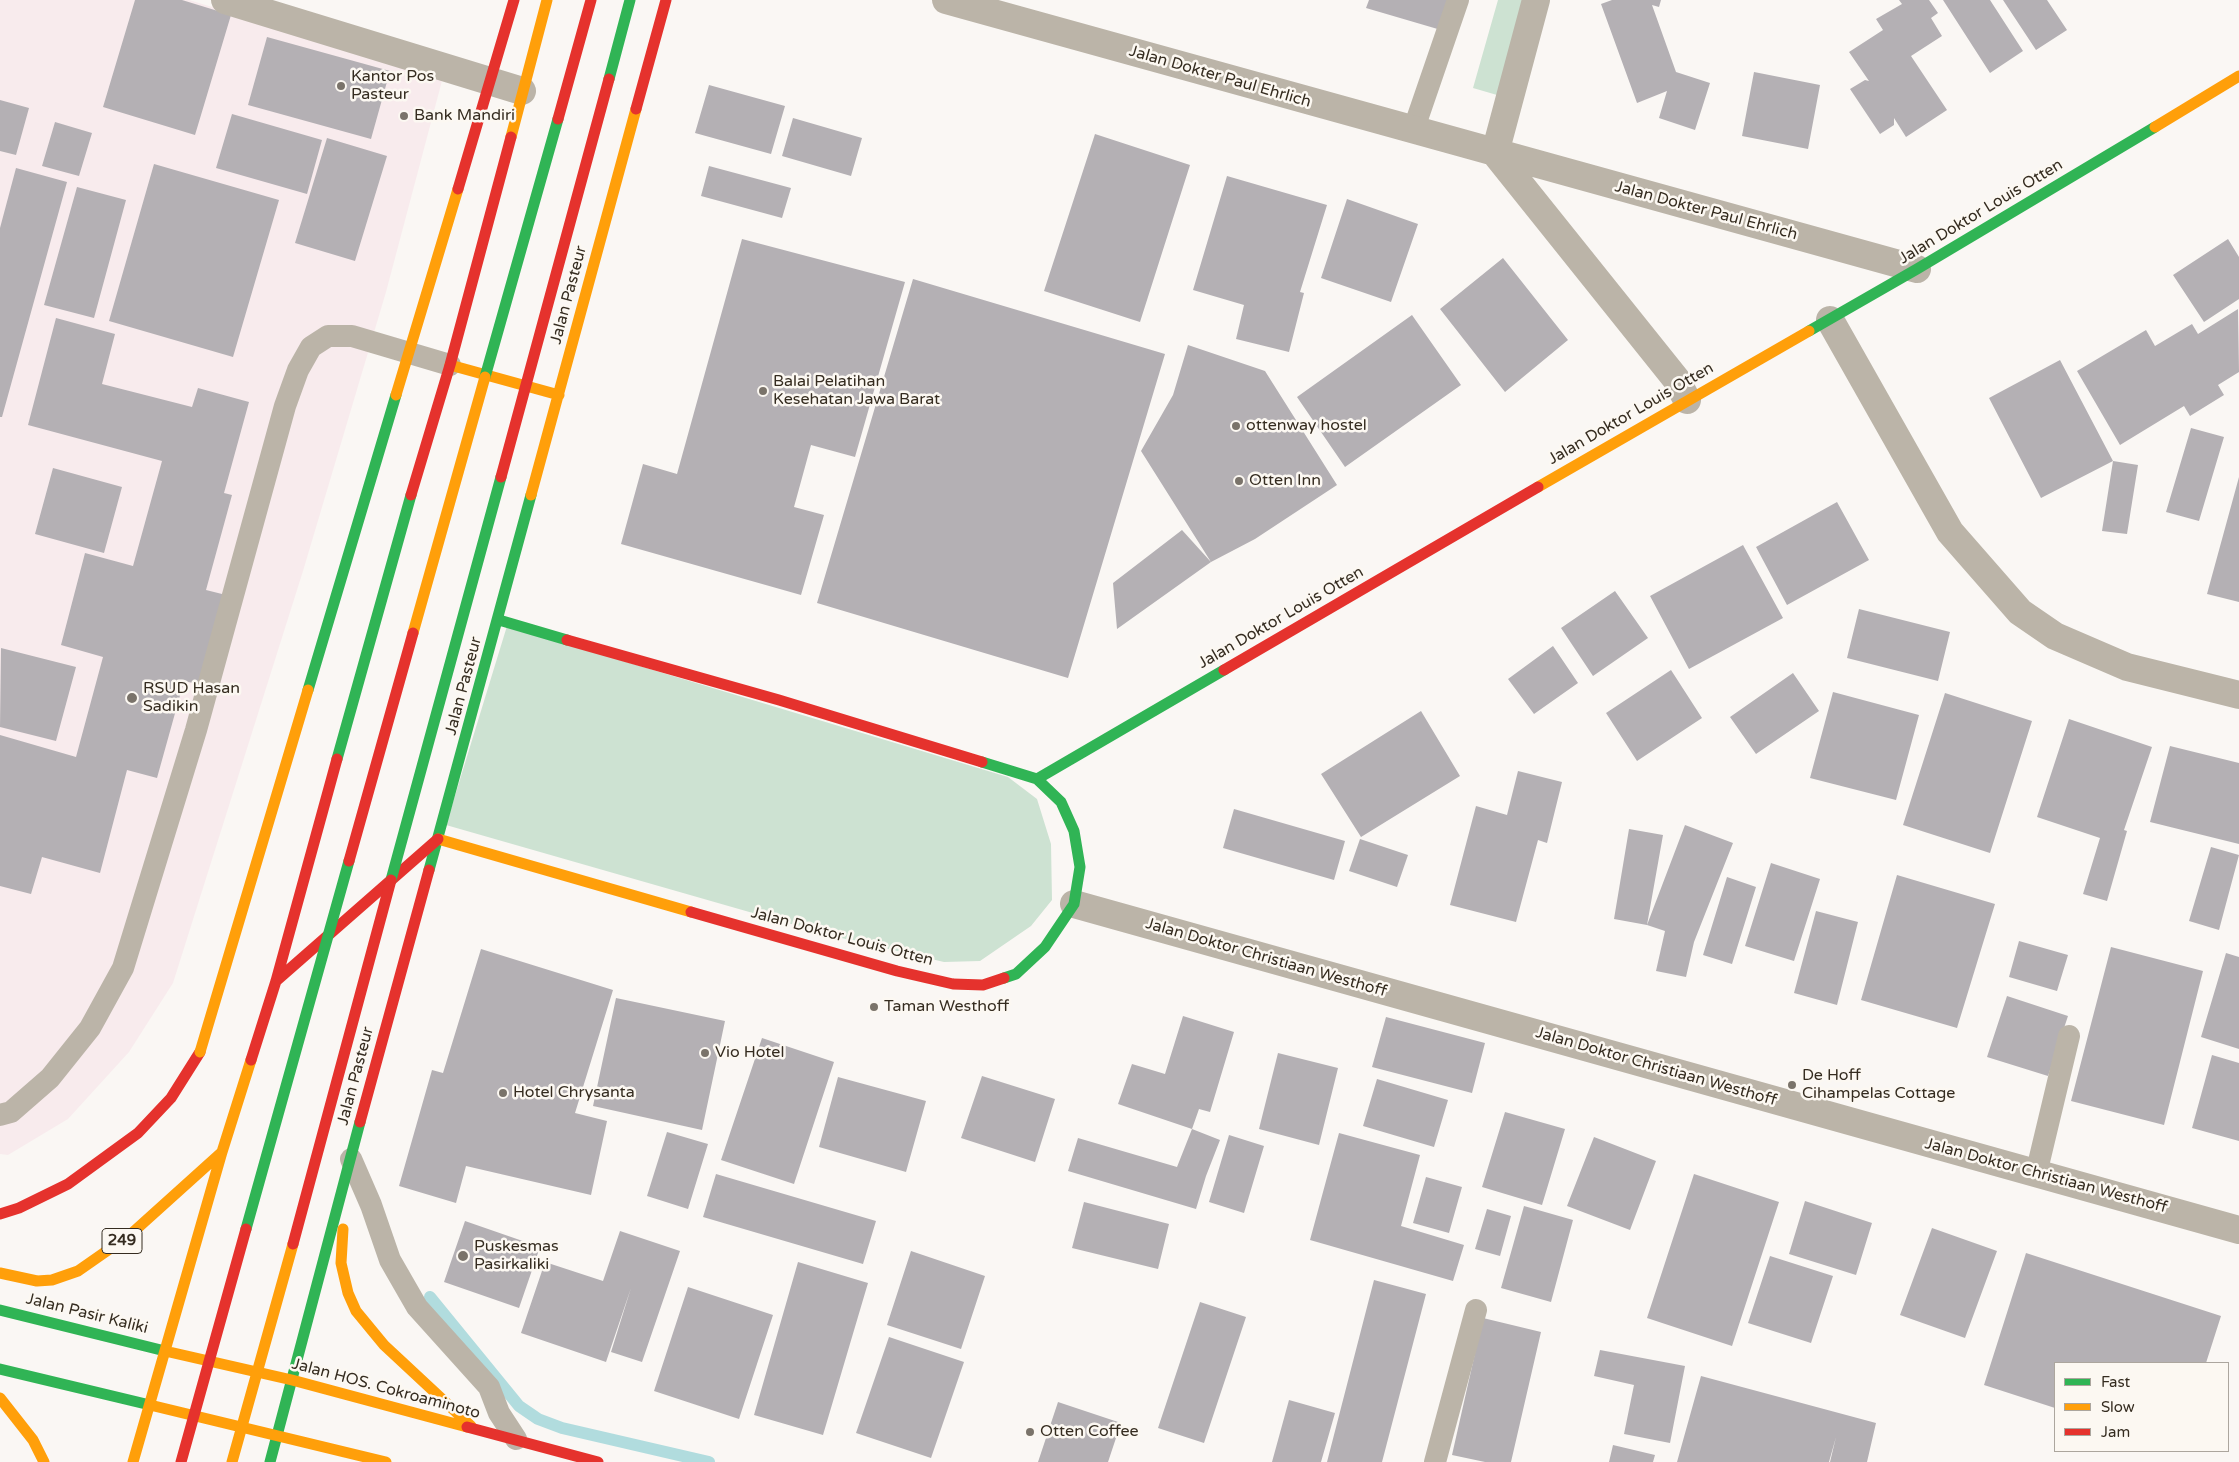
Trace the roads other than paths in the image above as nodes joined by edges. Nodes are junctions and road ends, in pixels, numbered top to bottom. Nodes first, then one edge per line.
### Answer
1 (225, 0) edge
2 (514, 0) edge
3 (547, 0) edge
4 (591, 0) edge
5 (630, 0) edge
6 (666, 0) edge
7 (946, 0) edge
8 (1458, 0) edge
9 (1536, 0) edge
10 (2239, 76) edge
11 (522, 91) junction
12 (1413, 131) junction
13 (1495, 153) junction
14 (1917, 269) junction
15 (1830, 320) junction
16 (450, 365) junction
17 (559, 395) junction
18 (1687, 400) junction
19 (499, 620) junction
20 (2239, 695) edge
21 (1037, 779) junction
22 (438, 839) junction
23 (1074, 904) junction
24 (276, 981) junction
25 (2069, 1036) dead end
26 (0, 1115) edge
27 (222, 1152) junction
28 (351, 1159) junction
29 (2036, 1174) junction
30 (343, 1185) junction
31 (0, 1214) edge
32 (2239, 1230) edge
33 (0, 1274) edge
34 (0, 1310) edge
35 (1476, 1310) dead end
36 (166, 1350) junction
37 (0, 1369) edge
38 (292, 1380) junction
39 (0, 1398) edge
40 (150, 1405) junction
41 (474, 1429) junction
42 (278, 1436) junction
43 (516, 1439) junction
44 (44, 1462) edge
45 (133, 1462) edge
46 (181, 1462) edge
47 (232, 1462) edge
48 (270, 1462) edge
49 (386, 1462) edge
50 (598, 1462) edge
51 (1435, 1462) edge

1 - 11 street
2 - 31 main road, bridge
3 - 11 main road
4 - 46 main road, bridge
5 - 47 main road, bridge
6 - 17 main road, Jalan Pasteur
7 - 12 street, Jalan Dokter Paul Ehrlich
8 - 12 lane
9 - 13 street
10 - 14 main road, Jalan Doktor Louis Otten
11 - 16 main road
12 - 13 street, Jalan Dokter Paul Ehrlich
13 - 14 street, Jalan Dokter Paul Ehrlich
13 - 18 street
14 - 15 main road, Jalan Doktor Louis Otten
15 - 18 main road, Jalan Doktor Louis Otten
15 - 20 street
16 - 17 main road
16 - 24 main road
16 - 26 lane
17 - 19 main road, Jalan Pasteur
18 - 21 main road, Jalan Doktor Louis Otten
19 - 21 main road, Jalan Doktor Louis Otten
19 - 22 main road, Jalan Pasteur
21 - 23 main road, Jalan Doktor Louis Otten
22 - 23 main road, Jalan Doktor Louis Otten
22 - 24 main road
22 - 28 main road, Jalan Pasteur
23 - 29 street, Jalan Doktor Christiaan Westhoff
24 - 27 main road
25 - 29 lane
27 - 33 main road, 249
27 - 36 main road
28 - 30 main road, Jalan Pasteur
28 - 43 lane
29 - 32 street, Jalan Doktor Christiaan Westhoff
30 - 38 main road, Jalan Pasteur
30 - 41 main road
34 - 36 main road, Jalan Pasir Kaliki
35 - 51 lane
36 - 38 main road, Jalan HOS. Cokroaminoto
36 - 40 main road
37 - 40 main road
38 - 41 main road, Jalan HOS. Cokroaminoto
38 - 42 main road, Jalan Pasteur
39 - 44 main road
40 - 42 main road
40 - 45 main road
41 - 43 main road, Jalan HOS. Cokroaminoto
42 - 48 main road, Jalan Pasteur
42 - 49 main road
43 - 50 main road, Jalan HOS. Cokroaminoto

